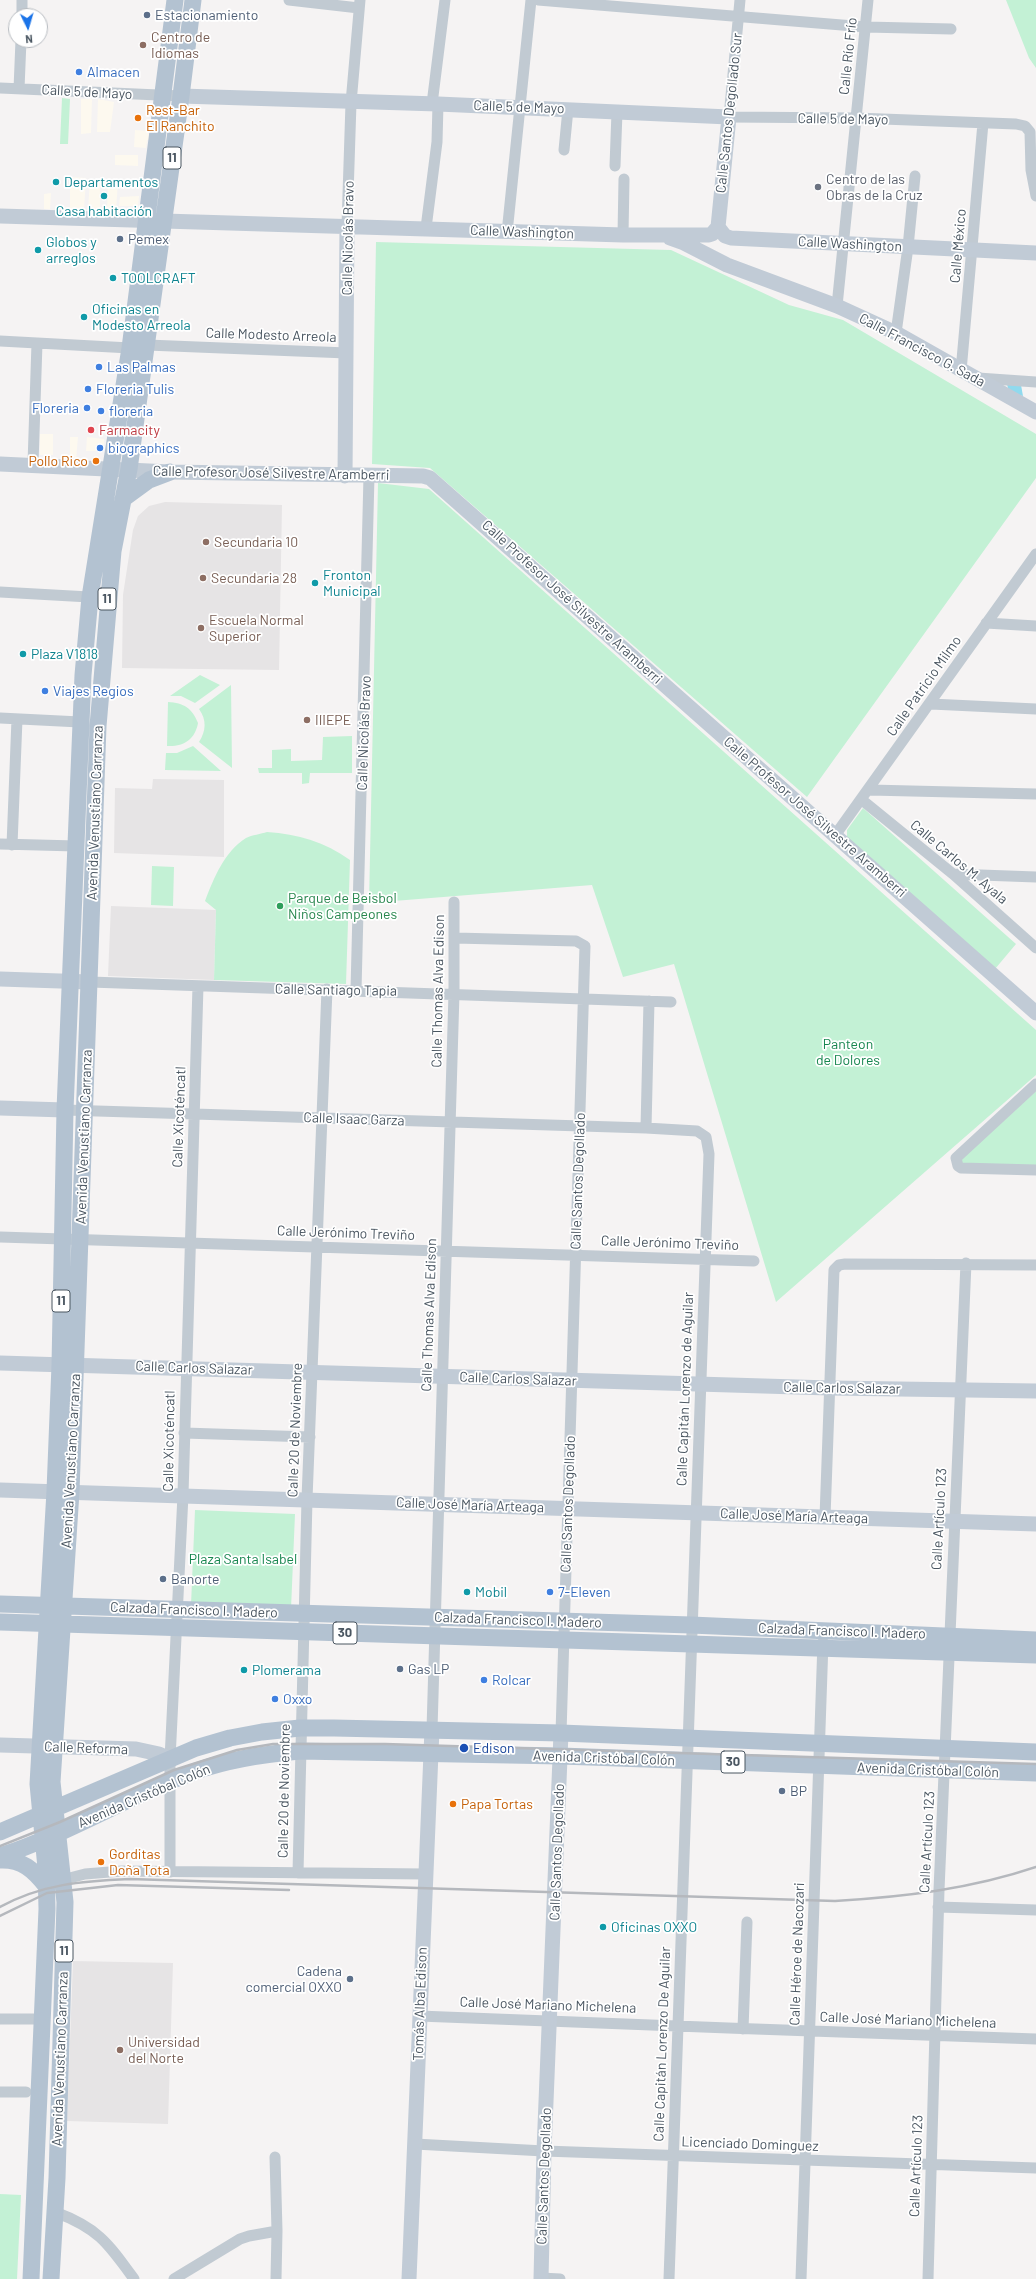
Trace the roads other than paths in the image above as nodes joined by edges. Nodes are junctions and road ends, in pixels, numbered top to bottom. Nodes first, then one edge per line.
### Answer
1 (175, 0) edge
2 (192, 0) edge
3 (289, 0) edge
4 (445, 0) edge
5 (531, 0) edge
6 (538, 0) edge
7 (740, 0) edge
8 (868, 0) edge
9 (312, 2) edge
10 (359, 4) edge
11 (739, 17) junction
12 (866, 27) junction
13 (951, 30) dead end
14 (21, 48) edge
15 (0, 88) edge
16 (19, 89) junction
17 (163, 96) junction
18 (181, 96) junction
19 (351, 103) junction
20 (435, 104) junction
21 (521, 107) junction
22 (568, 109) junction
23 (616, 112) junction
24 (729, 117) junction
25 (856, 118) junction
26 (983, 123) junction
27 (564, 150) dead end
28 (615, 166) dead end
29 (915, 176) dead end
30 (624, 179) dead end
31 (1036, 196) edge
32 (0, 216) edge
33 (155, 220) junction
34 (347, 226) junction
35 (718, 227) junction
36 (426, 228) junction
37 (507, 233) junction
38 (662, 235) junction
39 (622, 236) junction
40 (731, 238) junction
41 (845, 243) junction
42 (908, 247) junction
43 (973, 252) junction
44 (1036, 254) edge
45 (715, 260) junction
46 (838, 306) junction
47 (896, 333) junction
48 (0, 341) edge
49 (37, 343) junction
50 (147, 345) junction
51 (130, 348) junction
52 (347, 353) junction
53 (961, 371) junction
54 (975, 378) junction
55 (1036, 382) edge
56 (1036, 412) edge
57 (0, 464) edge
58 (33, 464) junction
59 (112, 468) junction
60 (129, 469) junction
61 (170, 472) junction
62 (345, 476) junction
63 (369, 476) junction
64 (123, 499) junction
65 (1036, 554) edge
66 (0, 592) edge
67 (90, 597) junction
68 (107, 598) junction
69 (986, 623) junction
70 (1036, 626) edge
71 (931, 704) junction
72 (1036, 709) edge
73 (0, 718) edge
74 (17, 719) junction
75 (80, 722) junction
76 (870, 790) junction
77 (1036, 794) edge
78 (862, 800) junction
79 (836, 834) junction
80 (0, 844) edge
81 (12, 845) junction
82 (76, 846) junction
83 (953, 874) junction
84 (1036, 877) edge
85 (454, 902) dead end
86 (455, 938) junction
87 (1036, 948) edge
88 (0, 979) edge
89 (70, 981) junction
90 (90, 982) junction
91 (198, 986) junction
92 (327, 990) junction
93 (356, 990) junction
94 (454, 993) junction
95 (583, 998) junction
96 (649, 1001) junction
97 (671, 1002) dead end
98 (1036, 1013) edge
99 (1036, 1084) edge
100 (0, 1108) edge
101 (65, 1110) junction
102 (85, 1110) junction
103 (195, 1113) junction
104 (322, 1118) junction
105 (450, 1122) junction
106 (579, 1126) junction
107 (646, 1128) junction
108 (706, 1137) joint
109 (1036, 1170) edge
110 (0, 1237) edge
111 (62, 1240) junction
112 (80, 1240) junction
113 (190, 1243) junction
114 (317, 1247) junction
115 (446, 1252) junction
116 (575, 1255) junction
117 (705, 1260) junction
118 (754, 1261) dead end
119 (966, 1263) junction
120 (1036, 1265) edge
121 (0, 1363) edge
122 (68, 1365) junction
123 (186, 1368) junction
124 (313, 1372) junction
125 (442, 1376) junction
126 (572, 1381) junction
127 (700, 1384) junction
128 (830, 1388) junction
129 (960, 1390) junction
130 (1036, 1391) edge
131 (184, 1433) junction
132 (310, 1437) junction
133 (0, 1490) edge
134 (63, 1491) junction
135 (183, 1495) junction
136 (307, 1499) junction
137 (439, 1504) junction
138 (568, 1509) junction
139 (695, 1512) junction
140 (826, 1517) junction
141 (954, 1521) junction
142 (1036, 1524) edge
143 (0, 1604) edge
144 (56, 1606) junction
145 (177, 1610) junction
146 (304, 1613) junction
147 (435, 1618) junction
148 (564, 1621) junction
149 (0, 1622) edge
150 (55, 1624) junction
151 (691, 1626) junction
152 (176, 1628) junction
153 (304, 1631) junction
154 (823, 1631) junction
155 (435, 1635) junction
156 (949, 1635) junction
157 (564, 1639) junction
158 (1036, 1640) edge
159 (691, 1643) junction
160 (823, 1648) junction
161 (949, 1652) junction
162 (1036, 1655) edge
163 (300, 1728) junction
164 (432, 1729) junction
165 (561, 1733) junction
166 (688, 1737) junction
167 (819, 1743) junction
168 (0, 1745) edge
169 (47, 1746) junction
170 (947, 1748) junction
171 (300, 1751) junction
172 (1036, 1752) edge
173 (430, 1753) junction
174 (561, 1756) junction
175 (170, 1759) junction
176 (688, 1760) junction
177 (819, 1765) junction
178 (945, 1770) junction
179 (1036, 1774) edge
180 (170, 1782) junction
181 (49, 1813) junction
182 (0, 1832) edge
183 (51, 1837) junction
184 (0, 1856) edge
185 (0, 1860) edge
186 (170, 1872) junction
187 (298, 1873) junction
188 (426, 1874) junction
189 (64, 1878) junction
190 (47, 1887) junction
191 (938, 1907) junction
192 (1036, 1910) edge
193 (747, 1922) dead end
194 (419, 2016) junction
195 (41, 2019) junction
196 (0, 2020) edge
197 (550, 2020) junction
198 (678, 2025) junction
199 (743, 2028) junction
200 (809, 2032) junction
201 (935, 2036) junction
202 (1036, 2039) edge
203 (0, 2092) edge
204 (26, 2092) dead end
205 (415, 2144) junction
206 (544, 2151) junction
207 (673, 2156) junction
208 (274, 2157) dead end
209 (805, 2161) junction
210 (931, 2165) junction
211 (1036, 2168) edge
212 (55, 2212) junction
213 (277, 2231) junction
214 (31, 2279) edge
215 (51, 2279) edge
216 (134, 2279) edge
217 (174, 2279) edge
218 (276, 2279) edge
219 (409, 2279) edge
220 (541, 2279) edge
221 (560, 2279) edge
222 (669, 2279) edge
223 (801, 2279) edge
224 (928, 2279) edge

1 - 17 main road, Avenida Venustiano Carranza / 11
2 - 18 main road, Avenida Venustiano Carranza / 11
3 - 9 street
4 - 20 street
5 - 21 street
6 - 11 street
7 - 11 street, Calle Santos Degollado Sur
8 - 12 street, Calle Río Frío
9 - 10 street
10 - 19 street, Calle Nicolás Bravo
11 - 12 street
11 - 24 street, Calle Santos Degollado Sur
12 - 13 street
12 - 25 street, Calle Río Frío
14 - 16 street
15 - 16 street, Calle 5 de Mayo
16 - 17 street, Calle 5 de Mayo
17 - 18 street, Calle 5 de Mayo
17 - 33 main road, Avenida Venustiano Carranza / 11
18 - 19 street, Calle 5 de Mayo
18 - 33 main road, Avenida Venustiano Carranza / 11
19 - 20 street, Calle 5 de Mayo
19 - 34 street, Calle Nicolás Bravo
20 - 21 street, Calle 5 de Mayo
20 - 36 street
21 - 22 street, Calle 5 de Mayo
21 - 37 street
22 - 23 street, Calle 5 de Mayo
22 - 27 street
23 - 24 street, Calle 5 de Mayo
23 - 28 street
24 - 25 street, Calle 5 de Mayo
24 - 35 street, Calle Santos Degollado Sur
25 - 26 street, Calle 5 de Mayo
25 - 41 street, Calle Río Frío
26 - 31 street, Calle 5 de Mayo
26 - 43 street, Calle México
29 - 42 street
30 - 39 street
32 - 33 street, Calle Washington
33 - 34 street, Calle Washington
33 - 50 main road, Avenida Venustiano Carranza / 11
33 - 51 main road, Avenida Venustiano Carranza / 11
34 - 36 street, Calle Washington
34 - 52 street, Calle Nicolás Bravo
35 - 38 street, Calle Washington
35 - 40 street
36 - 37 street, Calle Washington
37 - 39 street, Calle Washington
38 - 39 street, Calle Washington
38 - 45 street, Calle Francisco G. Sada
40 - 41 street, Calle Washington
40 - 45 street
41 - 42 street, Calle Washington
41 - 46 street, Calle Río Frío
42 - 43 street, Calle Washington
42 - 47 street
43 - 44 street, Calle Washington
43 - 53 street, Calle México
45 - 46 street, Calle Francisco G. Sada
46 - 47 street, Calle Francisco G. Sada
47 - 53 street, Calle Francisco G. Sada
48 - 49 street
49 - 51 street
49 - 58 street
50 - 52 street, Calle Modesto Arreola
50 - 60 main road, Avenida Venustiano Carranza / 11
51 - 59 main road, Avenida Venustiano Carranza / 11
52 - 62 street, Calle Nicolás Bravo
53 - 54 street, Calle Francisco G. Sada
54 - 55 street
54 - 56 street, Calle Francisco G. Sada
57 - 58 street, Calle Profesor José Silvestre Aramberri
58 - 59 street, Calle Profesor José Silvestre Aramberri
59 - 60 street, Calle Profesor José Silvestre Aramberri
59 - 67 main road, Avenida Venustiano Carranza / 11
60 - 61 street, Calle Profesor José Silvestre Aramberri
60 - 64 main road, Avenida Venustiano Carranza / 11
61 - 62 street, Calle Profesor José Silvestre Aramberri
61 - 64 main road
62 - 63 street, Calle Profesor José Silvestre Aramberri
63 - 79 street, Calle Profesor José Silvestre Aramberri
63 - 93 street, Calle Nicolás Bravo
64 - 68 main road, Avenida Venustiano Carranza / 11
65 - 69 street, Calle Patricio Milmo
66 - 67 street
67 - 68 street
67 - 75 main road, Avenida Venustiano Carranza / 11
68 - 90 main road, Avenida Venustiano Carranza / 11
69 - 70 street
69 - 71 street, Calle Patricio Milmo
71 - 72 street
71 - 76 street, Calle Patricio Milmo
73 - 74 street
74 - 75 street
74 - 81 street
75 - 82 main road, Avenida Venustiano Carranza / 11
76 - 77 street
76 - 78 street, Calle Patricio Milmo
78 - 79 street, Calle Patricio Milmo
78 - 83 street, Calle Carlos M. Ayala
79 - 98 street, Calle Profesor José Silvestre Aramberri
80 - 81 street
81 - 82 street
82 - 89 main road, Avenida Venustiano Carranza / 11
83 - 84 street
83 - 87 street, Calle Carlos M. Ayala
85 - 86 street, Calle Thomas Alva Edison
86 - 94 street, Calle Thomas Alva Edison
86 - 95 street, Calle Santos Degollado
88 - 89 street, Calle Santiago Tapia
89 - 90 street, Calle Santiago Tapia
89 - 101 main road, Avenida Venustiano Carranza / 11
90 - 91 street, Calle Santiago Tapia
90 - 102 main road, Avenida Venustiano Carranza / 11
91 - 92 street, Calle Santiago Tapia
91 - 103 street, Calle Xicoténcatl
92 - 93 street, Calle Santiago Tapia
92 - 104 street, Calle 20 de Noviembre
93 - 94 street, Calle Santiago Tapia
94 - 95 street, Calle Santiago Tapia
94 - 105 street, Calle Thomas Alva Edison
95 - 96 street, Calle Santiago Tapia
95 - 106 street, Calle Santos Degollado
96 - 97 street, Calle Santiago Tapia
96 - 107 street
99 - 109 street
100 - 101 street, Calle Isaac Garza
101 - 102 street, Calle Isaac Garza
101 - 111 main road, Avenida Venustiano Carranza / 11
102 - 103 street, Calle Isaac Garza
102 - 112 main road, Avenida Venustiano Carranza / 11
103 - 104 street, Calle Isaac Garza
103 - 113 street, Calle Xicoténcatl
104 - 105 street, Calle Isaac Garza
104 - 114 street, Calle 20 de Noviembre
105 - 106 street, Calle Isaac Garza
105 - 115 street, Calle Thomas Alva Edison
106 - 107 street, Calle Isaac Garza
106 - 116 street, Calle Santos Degollado
107 - 108 street, Calle Isaac Garza
108 - 117 street, Calle Capitán Lorenzo de Aguilar
110 - 111 street, Calle Jerónimo Treviño
111 - 112 street, Calle Jerónimo Treviño
111 - 122 main road, Avenida Venustiano Carranza / 11
112 - 113 street, Calle Jerónimo Treviño
112 - 122 main road, Avenida Venustiano Carranza / 11
113 - 114 street, Calle Jerónimo Treviño
113 - 123 street, Calle Xicoténcatl
114 - 115 street, Calle Jerónimo Treviño
114 - 124 street, Calle 20 de Noviembre
115 - 116 street, Calle Jerónimo Treviño
115 - 125 street, Calle Thomas Alva Edison
116 - 117 street, Calle Jerónimo Treviño
116 - 126 street, Calle Santos Degollado
117 - 118 street, Calle Jerónimo Treviño
117 - 127 street, Calle Capitán Lorenzo de Aguilar
119 - 120 street
119 - 128 street
119 - 129 street, Calle Artículo 123
121 - 122 street, Calle Carlos Salazar
122 - 123 street, Calle Carlos Salazar
122 - 134 main road, Avenida Venustiano Carranza / 11
123 - 124 street, Calle Carlos Salazar
123 - 131 street, Calle Xicoténcatl
124 - 125 street, Calle Carlos Salazar
124 - 132 street, Calle 20 de Noviembre
125 - 126 street, Calle Carlos Salazar
125 - 137 street, Calle Thomas Alva Edison
126 - 127 street, Calle Carlos Salazar
126 - 138 street, Calle Santos Degollado
127 - 128 street, Calle Carlos Salazar
127 - 139 street, Calle Capitán Lorenzo de Aguilar
128 - 129 street, Calle Carlos Salazar
128 - 140 street
129 - 130 street, Calle Carlos Salazar
129 - 141 street, Calle Artículo 123
131 - 132 street
131 - 135 street, Calle Xicoténcatl
132 - 136 street, Calle 20 de Noviembre
133 - 134 street, Calle José María Arteaga
134 - 135 street, Calle José María Arteaga
134 - 144 main road, Avenida Venustiano Carranza / 11
135 - 136 street, Calle José María Arteaga
135 - 145 street, Calle Xicoténcatl
136 - 137 street, Calle José María Arteaga
136 - 146 street, Calle 20 de Noviembre
137 - 138 street, Calle José María Arteaga
137 - 147 street, Calle Thomas Alva Edison
138 - 139 street, Calle José María Arteaga
138 - 148 street, Calle Santos Degollado
139 - 140 street, Calle José María Arteaga
139 - 151 street, Calle Capitán Lorenzo de Aguilar
140 - 141 street, Calle José María Arteaga
141 - 142 street, Calle José María Arteaga
141 - 156 street, Calle Artículo 123
143 - 144 main road, Calzada Francisco I. Madero / 30
144 - 145 main road, Calzada Francisco I. Madero / 30
144 - 150 main road, Avenida Venustiano Carranza / 11
145 - 146 main road, Calzada Francisco I. Madero / 30
145 - 152 street, Calle Xicoténcatl
146 - 147 main road, Calzada Francisco I. Madero / 30
146 - 153 street, Calle 20 de Noviembre
147 - 148 main road, Calzada Francisco I. Madero / 30
147 - 155 street, Calle Thomas Alva Edison
148 - 151 main road, Calzada Francisco I. Madero / 30
148 - 157 street, Calle Santos Degollado
149 - 150 main road, Calzada Francisco I. Madero / 30
150 - 152 main road, Calzada Francisco I. Madero / 30
150 - 169 main road, Avenida Venustiano Carranza / 11
151 - 154 main road, Calzada Francisco I. Madero / 30
151 - 159 street, Calle Capitán Lorenzo de Aguilar
152 - 153 main road, Calzada Francisco I. Madero / 30
152 - 175 street, Calle Xicoténcatl
153 - 155 main road, Calzada Francisco I. Madero / 30
153 - 163 street, Calle 20 de Noviembre
154 - 156 main road, Calzada Francisco I. Madero / 30
154 - 160 street, Calle Héroe de Nacozari
155 - 157 main road, Calzada Francisco I. Madero / 30
155 - 164 street, Calle Thomas Alva Edison
156 - 158 main road, Calzada Francisco I. Madero / 30
156 - 161 street, Calle Artículo 123
157 - 159 main road, Calzada Francisco I. Madero / 30
157 - 165 street, Calle Santos Degollado
159 - 160 main road, Calzada Francisco I. Madero / 30
159 - 166 street, Calle Capitán Lorenzo De Aguilar
160 - 161 main road, Calzada Francisco I. Madero / 30
160 - 167 street, Calle Héroe de Nacozari
161 - 162 main road, Calzada Francisco I. Madero / 30
161 - 170 street, Calle Artículo 123
163 - 164 main road, Avenida Cristóbal Colón / 30
163 - 171 street, Calle 20 de Noviembre
163 - 175 main road, Avenida Cristóbal Colón / 30
164 - 165 main road, Avenida Cristóbal Colón / 30
164 - 173 street, Tomás Alba Edison
165 - 166 main road, Avenida Cristóbal Colón / 30
165 - 174 street, Calle Santos Degollado
166 - 167 main road, Avenida Cristóbal Colón / 30
166 - 176 street, Calle Capitán Lorenzo De Aguilar
167 - 170 main road, Avenida Cristóbal Colón / 30
167 - 177 street, Calle Héroe de Nacozari
168 - 169 street, Calle Reforma
169 - 175 street, Calle Reforma
169 - 181 main road, Avenida Venustiano Carranza / 11
170 - 172 main road, Avenida Cristóbal Colón / 30
170 - 178 street, Calle Artículo 123
171 - 173 main road, Avenida Cristóbal Colón / 30
171 - 180 main road, Avenida Cristóbal Colón / 30
171 - 187 street, Calle 20 de Noviembre
173 - 174 main road, Avenida Cristóbal Colón / 30
173 - 188 street, Tomás Alba Edison
174 - 176 main road, Avenida Cristóbal Colón / 30
174 - 197 street, Calle Santos Degollado
175 - 180 street, Calle Xicoténcatl
175 - 181 main road, Avenida Cristóbal Colón / 30
176 - 177 main road, Avenida Cristóbal Colón / 30
176 - 198 street, Calle Capitán Lorenzo De Aguilar
177 - 178 main road, Avenida Cristóbal Colón / 30
177 - 200 street, Calle Héroe de Nacozari
178 - 179 main road, Avenida Cristóbal Colón / 30
178 - 191 street, Calle Artículo 123
180 - 183 main road, Avenida Cristóbal Colón / 30
180 - 186 street, Calle Xicoténcatl
181 - 182 main road, Avenida Cristóbal Colón / 30
181 - 183 main road, Avenida Venustiano Carranza / 11
183 - 184 main road, Avenida Cristóbal Colón / 30
183 - 189 main road, Avenida Venustiano Carranza / 11
183 - 190 main road, Avenida Venustiano Carranza / 11
185 - 190 main road
186 - 187 street
186 - 189 street
187 - 188 street
188 - 194 street, Tomás Alba Edison
189 - 190 street
189 - 212 main road, Avenida Venustiano Carranza / 11
190 - 195 main road, Avenida Venustiano Carranza / 11
191 - 192 street
191 - 201 street, Calle Artículo 123
193 - 199 street
194 - 197 street, Calle José Mariano Michelena
194 - 205 street, Tomás Alba Edison
195 - 196 street
195 - 214 main road, Avenida Venustiano Carranza / 11
197 - 198 street, Calle José Mariano Michelena
197 - 206 street, Calle Santos Degollado
198 - 199 street, Calle José Mariano Michelena
198 - 207 street, Calle Capitán Lorenzo De Aguilar
199 - 200 street, Calle José Mariano Michelena
200 - 201 street, Calle José Mariano Michelena
200 - 209 street, Calle Héroe de Nacozari
201 - 202 street, Calle José Mariano Michelena
201 - 210 street, Calle Artículo 123
203 - 204 street
205 - 206 street, Licenciado Dominguez
205 - 219 street, Tomás Alba Edison
206 - 207 street, Licenciado Dominguez
206 - 220 street, Calle Santos Degollado
207 - 209 street, Licenciado Dominguez
207 - 222 street, Calle Capitán Lorenzo De Aguilar
208 - 213 street
209 - 210 street, Licenciado Dominguez
209 - 223 street, Calle Héroe de Nacozari
210 - 211 street, Licenciado Dominguez
210 - 224 street, Calle Artículo 123
212 - 215 main road, Avenida Venustiano Carranza / 11
212 - 216 street
213 - 217 street
213 - 218 street
220 - 221 street

